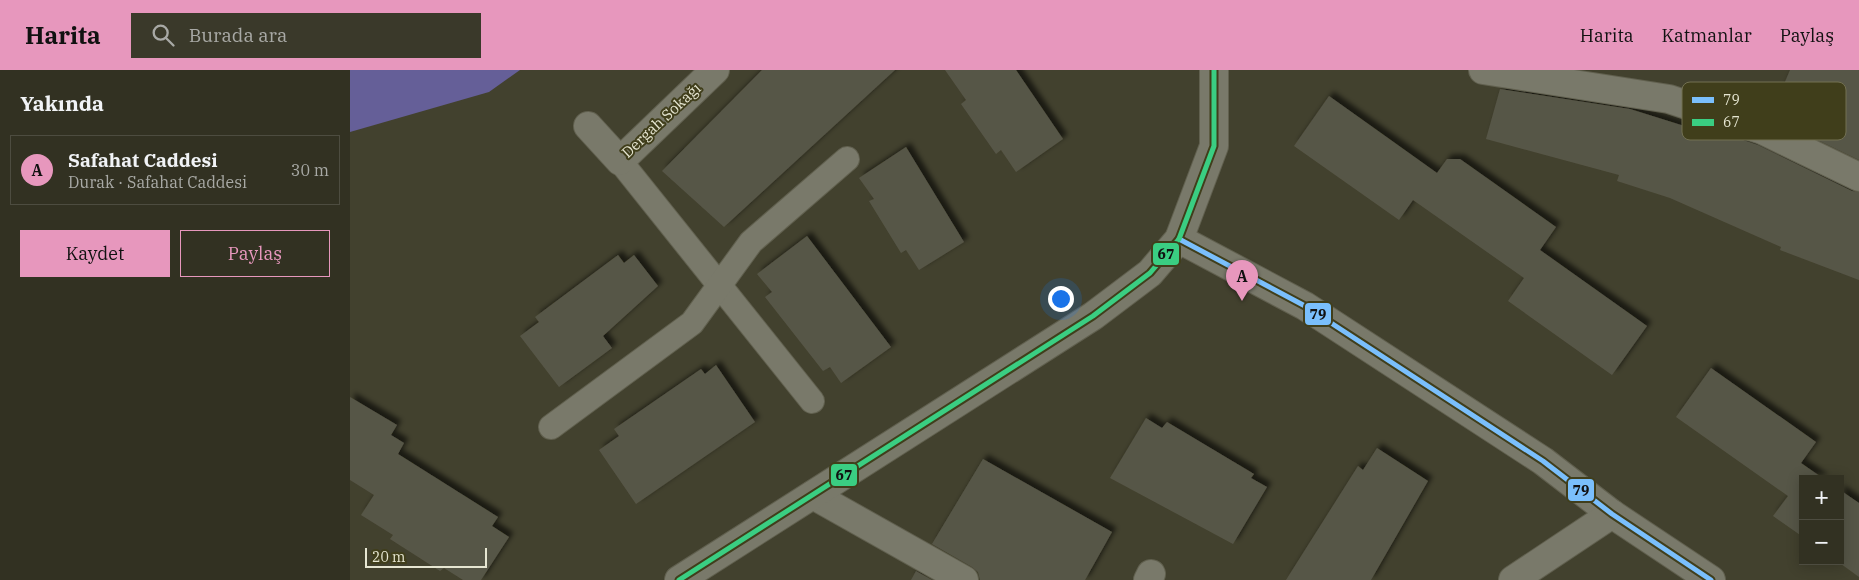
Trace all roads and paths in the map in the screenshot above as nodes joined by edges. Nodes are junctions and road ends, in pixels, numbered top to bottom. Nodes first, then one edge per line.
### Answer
1 (715, 70) edge
2 (1214, 70) edge
3 (1483, 70) edge
4 (1682, 103) edge
5 (588, 126) dead end
6 (1782, 140) edge
7 (847, 158) dead end
8 (620, 161) junction
9 (1859, 178) edge
10 (1179, 239) junction
11 (720, 285) junction
12 (812, 400) dead end
13 (551, 427) dead end
14 (813, 495) junction
15 (1612, 514) junction
16 (679, 580) edge
17 (964, 580) edge
18 (1513, 580) edge
19 (1711, 580) edge

1 - 8 street, Dergah Sokağı
2 - 10 street
3 - 4 street
5 - 8 street, Dergah Sokağı
6 - 9 street
7 - 11 lane
8 - 11 lane
10 - 14 street
10 - 15 street
11 - 12 lane
11 - 13 lane
14 - 16 street
14 - 17 street
15 - 18 street
15 - 19 street

